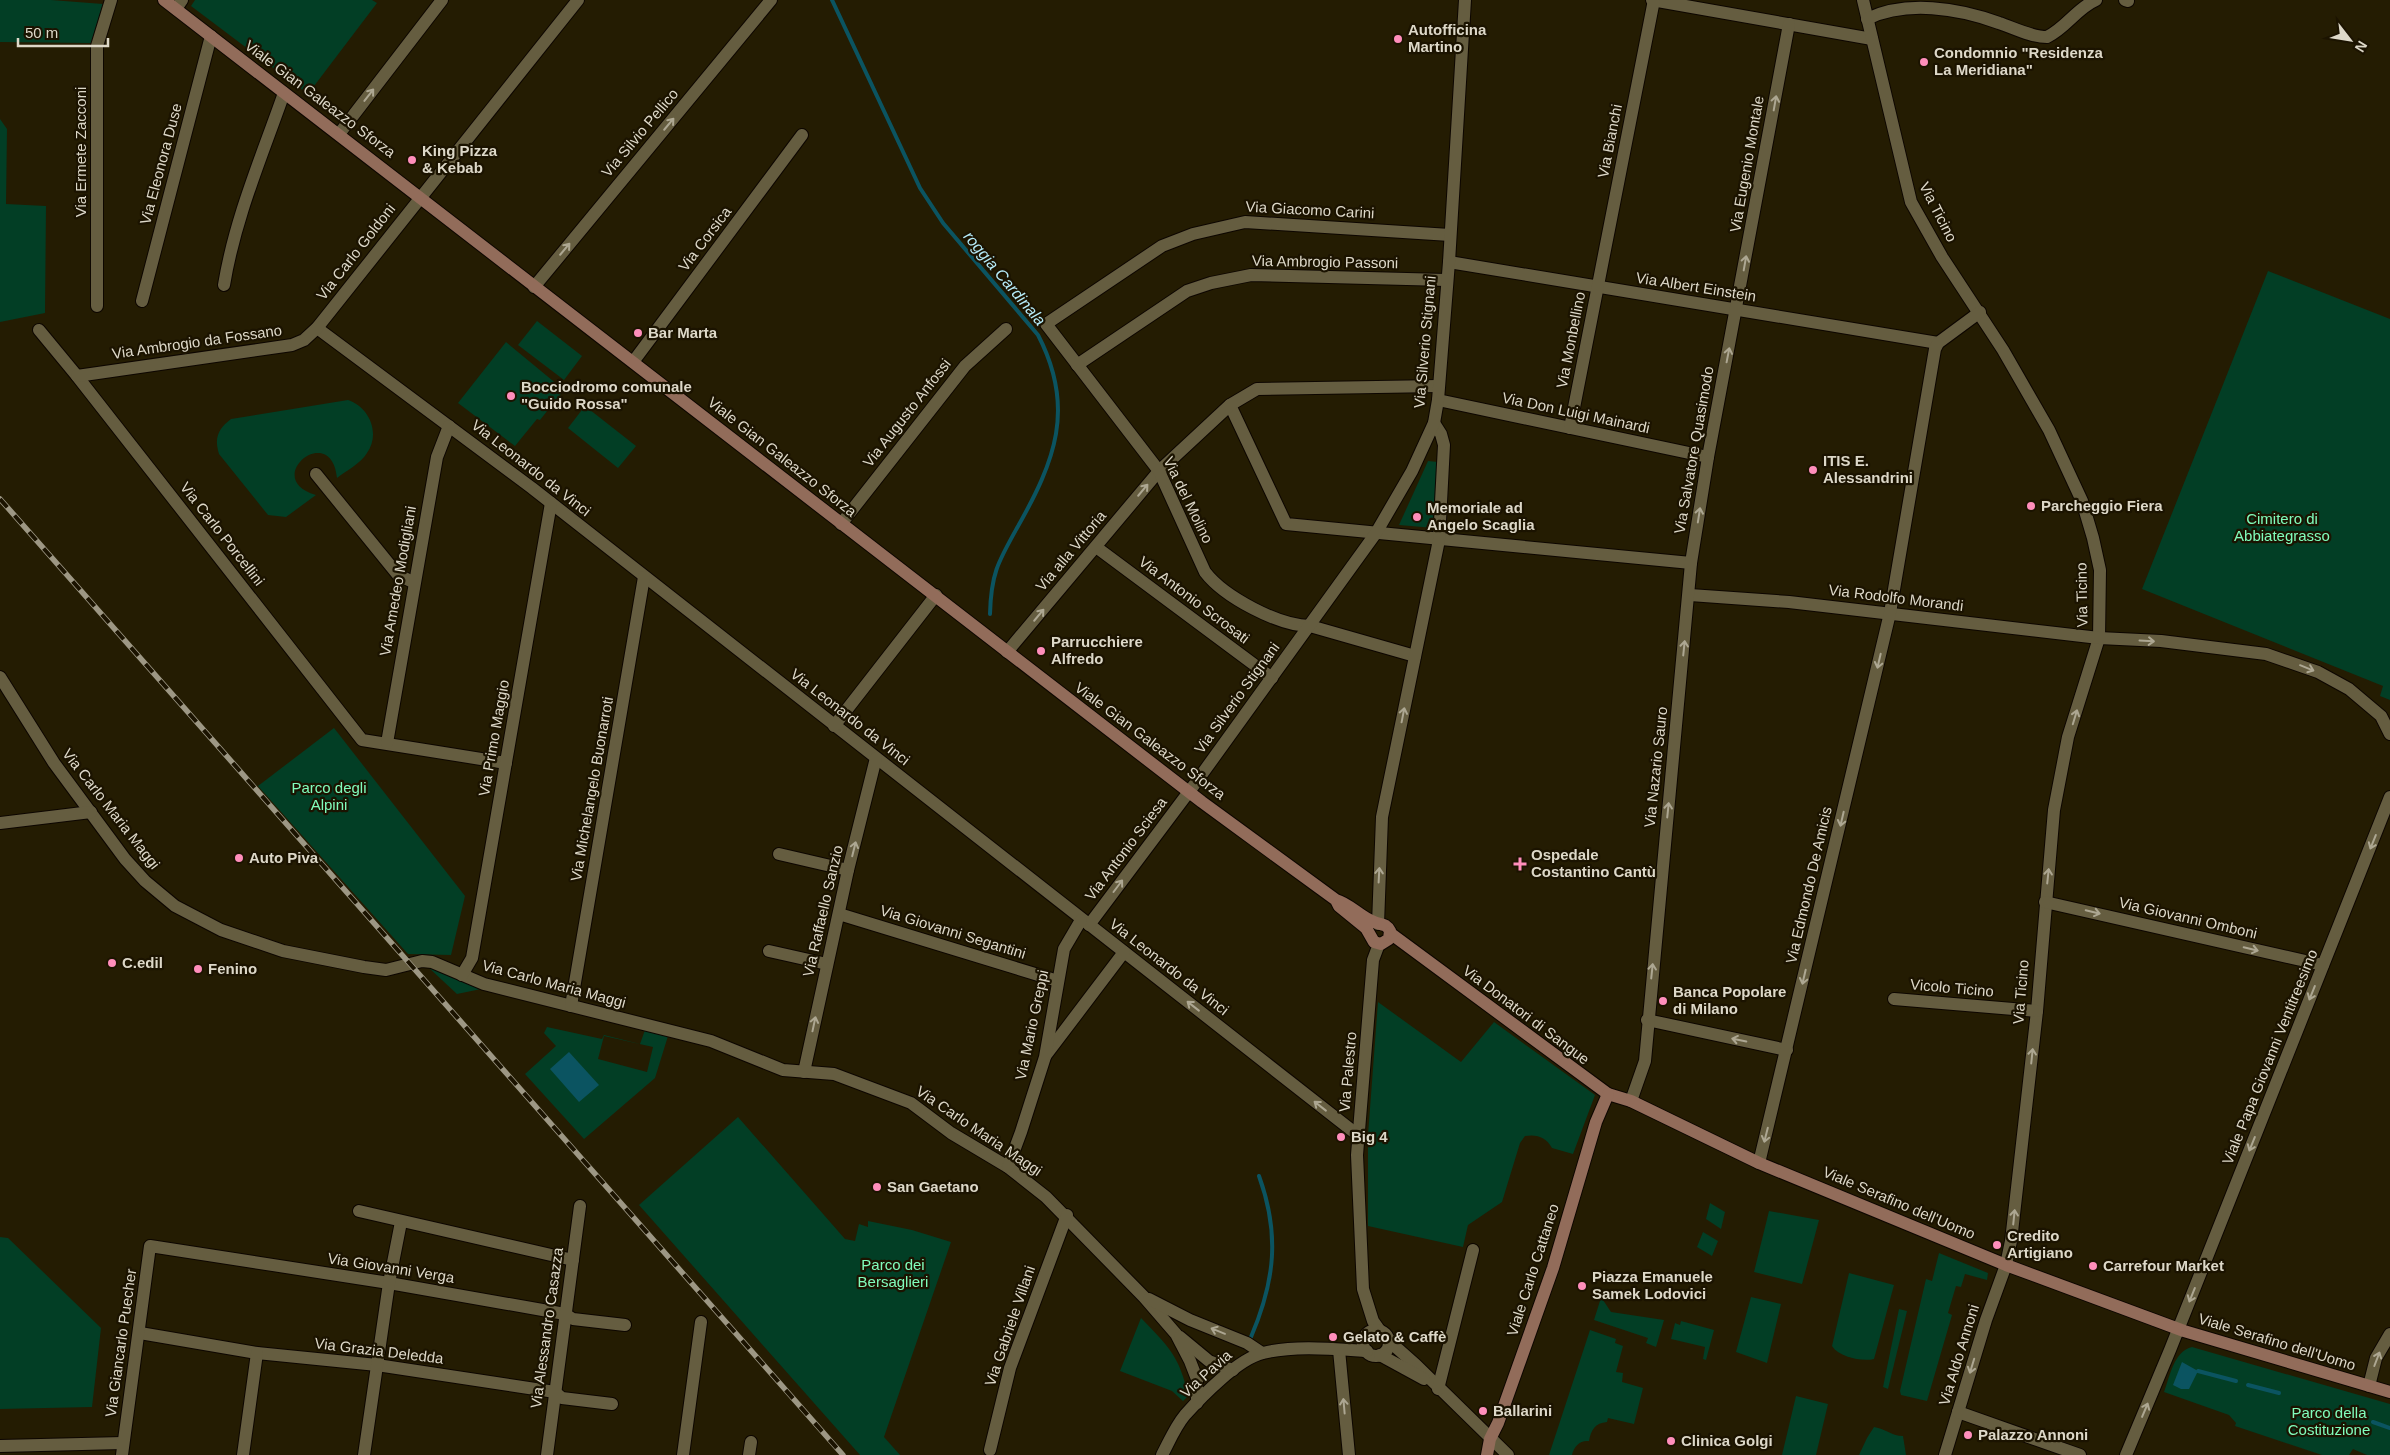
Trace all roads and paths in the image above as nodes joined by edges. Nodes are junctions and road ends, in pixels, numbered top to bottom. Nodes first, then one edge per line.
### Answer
1 (110, 0) edge
2 (164, 0) edge
3 (442, 0) edge
4 (578, 0) edge
5 (770, 0) edge
6 (1465, 0) edge
7 (1653, 0) edge
8 (1863, 0) edge
9 (2096, 0) edge
10 (179, 5) edge
11 (1867, 19) junction
12 (1789, 24) junction
13 (211, 36) junction
14 (1872, 39) junction
15 (284, 93) junction
16 (339, 134) junction
17 (802, 135) dead end
18 (420, 196) junction
19 (1450, 234) junction
20 (1449, 262) junction
21 (1446, 280) junction
22 (224, 285) dead end
23 (534, 287) junction
24 (1598, 288) junction
25 (142, 301) dead end
26 (97, 306) dead end
27 (1736, 311) junction
28 (1980, 312) junction
29 (1046, 324) joint
30 (318, 328) junction
31 (1006, 329) dead end
32 (39, 330) dead end
33 (1938, 342) junction
34 (633, 362) junction
35 (1077, 365) junction
36 (77, 376) junction
37 (1438, 386) junction
38 (1438, 400) junction
39 (1230, 405) junction
40 (1434, 423) junction
41 (449, 426) junction
42 (1570, 428) junction
43 (1708, 457) junction
44 (1159, 471) junction
45 (316, 474) dead end
46 (551, 503) junction
47 (841, 524) junction
48 (1376, 533) junction
49 (1439, 540) junction
50 (1096, 547) junction
51 (1691, 563) junction
52 (644, 577) junction
53 (413, 582) junction
54 (936, 595) junction
55 (1690, 595) junction
56 (1890, 613) junction
57 (1310, 626) junction
58 (2099, 638) junction
59 (1007, 652) junction
60 (1415, 656) junction
61 (0, 677) edge
62 (1272, 678) junction
63 (834, 726) junction
64 (2390, 734) edge
65 (387, 743) junction
66 (876, 758) junction
67 (506, 763) junction
68 (1189, 792) junction
69 (2390, 796) edge
70 (91, 812) junction
71 (0, 823) edge
72 (779, 854) dead end
73 (848, 870) junction
74 (2045, 902) junction
75 (839, 914) junction
76 (1085, 922) junction
77 (1374, 929) junction
78 (1385, 940) junction
79 (769, 951) dead end
80 (1124, 952) junction
81 (827, 964) junction
82 (2323, 965) junction
83 (462, 975) junction
84 (1058, 981) junction
85 (1894, 999) dead end
86 (571, 1006) junction
87 (2037, 1011) junction
88 (1647, 1020) junction
89 (1787, 1050) junction
90 (1045, 1057) junction
91 (804, 1072) junction
92 (1608, 1094) junction
93 (1631, 1101) junction
94 (1359, 1136) junction
95 (1759, 1163) junction
96 (1008, 1167) junction
97 (580, 1206) dead end
98 (359, 1211) dead end
99 (1066, 1216) junction
100 (401, 1222) junction
101 (150, 1246) joint
102 (1473, 1250) dead end
103 (573, 1260) junction
104 (2006, 1265) junction
105 (389, 1283) junction
106 (1144, 1297) junction
107 (565, 1314) junction
108 (701, 1322) dead end
109 (625, 1325) dead end
110 (2179, 1329) junction
111 (140, 1333) junction
112 (1176, 1334) junction
113 (2390, 1334) edge
114 (1368, 1338) junction
115 (1389, 1341) junction
116 (1339, 1350) junction
117 (257, 1353) junction
118 (1262, 1353) junction
119 (1380, 1354) junction
120 (377, 1365) junction
121 (1233, 1370) junction
122 (2369, 1386) junction
123 (1438, 1389) junction
124 (554, 1392) junction
125 (2390, 1392) edge
126 (1197, 1403) junction
127 (612, 1404) dead end
128 (1958, 1412) junction
129 (1490, 1439) junction
130 (751, 1442) dead end
131 (0, 1446) edge
132 (122, 1449) edge
133 (990, 1450) dead end
134 (243, 1455) edge
135 (364, 1455) edge
136 (547, 1455) edge
137 (683, 1455) edge
138 (749, 1455) edge
139 (1162, 1455) edge
140 (1348, 1455) edge
141 (1487, 1455) edge
142 (1508, 1455) edge
143 (1946, 1455) edge
144 (2080, 1455) edge
145 (2126, 1455) edge

1 - 26 street, Via Ermete Zacconi
2 - 10 street, Viale Gian Galeazzo Sforza
16 -> 3 street
4 - 18 street, Via Carlo Goldoni
23 -> 5 street, Via Silvio Pellico
6 - 19 street, Via Silverio Stignani
7 - 12 street
7 - 24 street, Via Bianchi
8 - 11 street, Via Ticino
9 - 11 street
10 - 13 street, Viale Gian Galeazzo Sforza
11 - 14 street, Via Ticino
12 - 14 street
27 -> 12 street, Via Eugenio Montale
13 - 15 street, Viale Gian Galeazzo Sforza
13 - 25 street, Via Eleonora Duse
14 - 28 street, Via Ticino
15 - 16 street, Viale Gian Galeazzo Sforza
15 - 22 street
16 - 18 street, Viale Gian Galeazzo Sforza
17 - 34 street, Via Corsica
18 - 23 street, Viale Gian Galeazzo Sforza
18 - 30 street, Via Carlo Goldoni
19 - 20 street, Via Silverio Stignani
19 - 29 street, Via Giacomo Carini
20 - 21 street, Via Silverio Stignani
20 - 24 street, Via Albert Einstein
21 - 35 street, Via Ambrogio Passoni
21 - 37 street, Via Silverio Stignani
23 - 34 street, Viale Gian Galeazzo Sforza
24 - 27 street, Via Albert Einstein
24 - 42 street, Via Monbellino
27 - 33 street, Via Albert Einstein
43 -> 27 street, Via Salvatore Quasimodo
28 - 33 street
28 - 58 street, Via Ticino
29 - 35 street, Via del Molino
30 - 36 street, Via Ambrogio da Fossano
30 - 41 street, Via Leonardo da Vinci
31 - 47 street, Via Augusto Anfossi
32 - 36 street, Via Carlo Porcellini
33 - 56 street, Via Edmondo De Amicis
34 - 47 street, Viale Gian Galeazzo Sforza
35 - 44 street, Via del Molino
36 - 65 street, Via Carlo Porcellini
37 - 38 street, Via Silverio Stignani
37 - 39 street, Via alla Vittoria
38 - 40 street, Via Silverio Stignani
38 - 42 street, Via Don Luigi Mainardi
39 - 44 street, Via alla Vittoria
39 - 48 street
40 - 48 street, Via Silverio Stignani
40 - 49 street
41 - 46 street, Via Leonardo da Vinci
41 - 53 street, Via Amedeo Modigliani
42 - 43 street, Via Don Luigi Mainardi
51 -> 43 street, Via Salvatore Quasimodo
50 -> 44 street, Via alla Vittoria
44 - 57 street, Via del Molino
45 - 53 street
46 - 52 street, Via Leonardo da Vinci
46 - 67 street, Via Primo Maggio
47 - 54 street, Viale Gian Galeazzo Sforza
48 - 49 street
48 - 57 street, Via Silverio Stignani
49 - 51 street
49 - 60 street
59 -> 50 street, Via alla Vittoria
50 - 62 street, Via Antonio Scrosati
51 - 55 street, Via Salvatore Quasimodo
52 - 63 street, Via Leonardo da Vinci
52 - 86 street, Via Michelangelo Buonarroti
53 - 65 street, Via Amedeo Modigliani
54 - 59 street, Viale Gian Galeazzo Sforza
54 - 63 street
55 - 56 street, Via Rodolfo Morandi
88 -> 55 street, Via Nazario Sauro
56 - 58 street, Via Rodolfo Morandi
56 -> 89 street, Via Edmondo De Amicis
57 - 60 street, Via del Molino
57 - 62 street, Via Silverio Stignani
58 -> 64 street
74 -> 58 street, Via Ticino
59 - 68 street, Viale Gian Galeazzo Sforza
77 -> 60 street
61 - 70 street, Via Carlo Maria Maggi
62 - 68 street, Via Silverio Stignani
63 - 66 street, Via Leonardo da Vinci
65 - 67 street, Via Carlo Porcellini
73 -> 66 street, Via Raffaello Sanzio
66 - 76 street, Via Leonardo da Vinci
67 - 83 street, Via Primo Maggio
76 -> 68 street, Via Antonio Sciesa
68 - 77 street, Viale Gian Galeazzo Sforza
69 -> 82 street, Viale Papa Giovanni Ventitreesimo
70 - 71 street
70 - 83 street, Via Carlo Maria Maggi
72 - 73 street
73 - 75 street, Via Raffaello Sanzio
74 -> 82 street, Via Giovanni Omboni
74 - 87 street, Via Ticino
75 - 81 street, Via Raffaello Sanzio
75 - 84 street, Via Giovanni Segantini
76 - 80 street, Via Leonardo da Vinci
76 - 84 street, Via Mario Greppi
77 - 78 street
77 - 78 street
78 - 92 street, Via Donatori di Sangue
78 - 94 street, Via Palestro
79 - 81 street
80 - 90 street
94 -> 80 street, Via Leonardo da Vinci
91 -> 81 street, Via Raffaello Sanzio
82 -> 110 street, Viale Papa Giovanni Ventitreesimo
83 - 86 street, Via Carlo Maria Maggi
84 - 90 street, Via Mario Greppi
85 - 87 street, Vicolo Ticino
86 - 91 street, Via Carlo Maria Maggi
104 -> 87 street, Via Ticino
89 -> 88 street
88 - 93 street, Via Nazario Sauro
89 -> 95 street, Via Edmondo De Amicis
90 - 96 street, Via Mario Greppi
91 - 96 street, Via Carlo Maria Maggi
92 - 93 street, Via Donatori di Sangue
92 - 129 street, Viale Carlo Cattaneo
93 - 95 street, Viale Serafino dell'Uomo
94 - 114 street, Via Palestro
95 - 104 street, Viale Serafino dell'Uomo
96 - 99 street, Via Carlo Maria Maggi
97 - 103 street, Via Alessandro Casazza
98 - 100 street
99 - 106 street, Via Carlo Maria Maggi
99 - 133 street, Via Gabriele Villani
100 - 103 street
100 - 105 street
101 - 105 street, Via Giovanni Verga
101 - 111 street, Via Giancarlo Puecher
102 - 123 street
103 - 107 street, Via Alessandro Casazza
104 - 110 street, Viale Serafino dell'Uomo
104 -> 128 street, Via Aldo Annoni
105 - 107 street, Via Giovanni Verga
105 - 120 street
106 - 112 street, Via Carlo Maria Maggi
118 -> 106 street, Via Carlo Maria Maggi
107 - 109 street, Via Giovanni Verga
107 - 124 street, Via Alessandro Casazza
108 - 137 street
110 - 122 street, Viale Serafino dell'Uomo
145 -> 110 street, Viale Papa Giovanni Ventitreesimo
111 - 117 street, Via Grazia Deledda
111 - 132 street, Via Giancarlo Puecher
112 - 121 street, Via Carlo Maria Maggi
112 - 126 street, Via Carlo Maria Maggi
122 -> 113 street
114 - 115 street
114 - 116 street, Via Pavia
114 - 119 street, Via Pavia
115 - 119 street
115 - 123 street
116 - 118 street, Via Pavia
140 -> 116 street
117 - 120 street, Via Grazia Deledda
117 - 134 street
118 - 121 street, Via Pavia
119 - 123 street
120 - 124 street, Via Grazia Deledda
120 - 135 street
121 - 126 street, Via Pavia
122 - 125 street, Viale Serafino dell'Uomo
123 - 129 street
124 - 127 street, Via Grazia Deledda
124 - 136 street, Via Alessandro Casazza
126 - 139 street, Via Pavia
128 - 143 street, Via Aldo Annoni
128 - 144 street
129 - 141 street, Viale Carlo Cattaneo
129 - 142 street
130 - 138 street
131 - 132 street, Via Giancarlo Puecher

